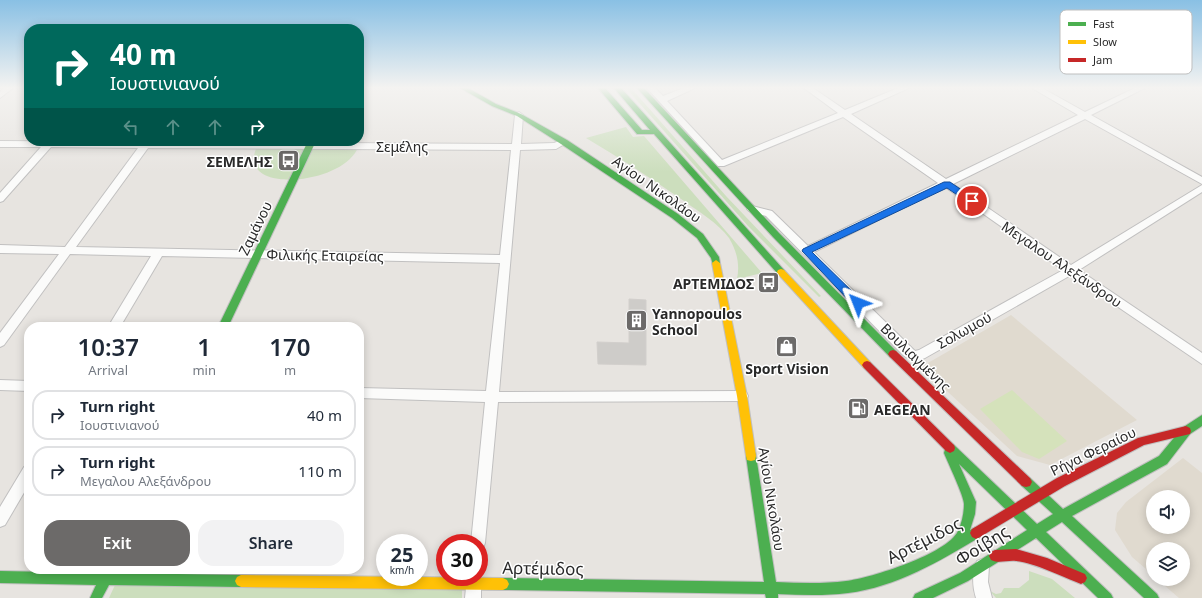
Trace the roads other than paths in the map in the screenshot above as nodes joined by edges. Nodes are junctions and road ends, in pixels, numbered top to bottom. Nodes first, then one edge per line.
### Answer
1 (519, 115) edge
2 (521, 116) edge
3 (626, 116) edge
4 (642, 116) edge
5 (670, 116) edge
6 (677, 116) edge
7 (838, 116) edge
8 (849, 116) edge
9 (1081, 116) edge
10 (1085, 116) edge
11 (657, 132) junction
12 (564, 142) junction
13 (24, 143) edge
14 (0, 144) edge
15 (364, 144) edge
16 (47, 146) edge
17 (145, 146) edge
18 (310, 146) edge
19 (515, 147) junction
20 (1202, 181) edge
21 (947, 184) junction
22 (1202, 188) edge
23 (0, 200) edge
24 (752, 210) junction
25 (0, 249) edge
26 (67, 250) junction
27 (806, 251) junction
28 (159, 252) junction
29 (258, 254) junction
30 (505, 259) junction
31 (1071, 270) junction
32 (117, 322) edge
33 (225, 322) edge
34 (878, 324) junction
35 (0, 342) edge
36 (893, 354) junction
37 (1202, 359) edge
38 (0, 385) edge
39 (24, 386) edge
40 (364, 393) edge
41 (492, 396) junction
42 (742, 396) junction
43 (1202, 420) edge
44 (1186, 431) junction
45 (945, 444) junction
46 (24, 479) edge
47 (1039, 495) junction
48 (1014, 509) junction
49 (1061, 516) junction
50 (0, 520) edge
51 (1036, 530) junction
52 (479, 534) edge
53 (946, 551) junction
54 (995, 556) junction
55 (983, 564) junction
56 (107, 574) edge
57 (0, 577) edge
58 (105, 578) junction
59 (1090, 582) junction
60 (436, 585) edge
61 (474, 586) edge
62 (771, 588) junction
63 (96, 598) edge
64 (772, 598) edge
65 (919, 598) edge
66 (984, 598) edge
67 (1107, 598) edge
68 (1153, 598) edge

1 - 19 street
2 - 12 street, Αγίου Νικολάου
3 - 11 street
4 - 11 street
5 - 24 street, Βουλιαγμένης
6 - 7 street
8 - 21 street, Μεγαλου Αλεξάνδρου
9 - 21 street
10 - 20 street
11 - 45 street
12 - 19 street, Σεμέλης
12 - 42 street, Αγίου Νικολάου
13 - 14 street, Σεμέλης
15 - 19 street, Σεμέλης
16 - 23 street
17 - 26 street
18 - 29 street, Ζαμάνου
19 - 30 street
21 - 27 street
21 - 31 street, Μεγαλου Αλεξάνδρου
22 - 31 street, Σολωμού
24 - 27 street, Σολωμού
24 - 36 street, Βουλιαγμένης
25 - 26 street, Φιλικής Εταιρείας
26 - 28 street, Φιλικής Εταιρείας
26 - 35 street
27 - 34 street, Σολωμού
28 - 29 street, Φιλικής Εταιρείας
28 - 32 street
29 - 30 street, Φιλικής Εταιρείας
29 - 33 street, Ζαμάνου
30 - 41 street
31 - 34 street, Σολωμού
31 - 37 street, Μεγαλου Αλεξάνδρου
34 - 36 street
36 - 47 street, Βουλιαγμένης
38 - 39 street
40 - 41 street
41 - 42 street
41 - 52 street
42 - 62 street, Αγίου Νικολάου
43 - 44 street, Ρήγα Φεραίου
44 - 47 street, Ρήγα Φεραίου
44 - 49 street, Ρήγα Φεραίου
45 - 48 street
45 - 53 street
46 - 50 street
47 - 48 street, Αρτέμιδος
47 - 49 street, Βουλιαγμένης
48 - 51 street
48 - 53 street, Αρτέμιδος
49 - 51 street, Φοίβης
49 - 68 street, Βουλιαγμένης
51 - 54 street, Φοίβης
51 - 59 street
53 - 62 street, Αρτέμιδος
54 - 55 street, Φοίβης
54 - 59 street
55 - 65 street, Φοίβης
55 - 66 street
56 - 58 street
57 - 58 street, Αρτέμιδος
58 - 60 street, Αρτέμιδος
58 - 63 street
59 - 67 street
61 - 62 street, Αρτέμιδος
62 - 64 street, Αγίου Νικολάου

